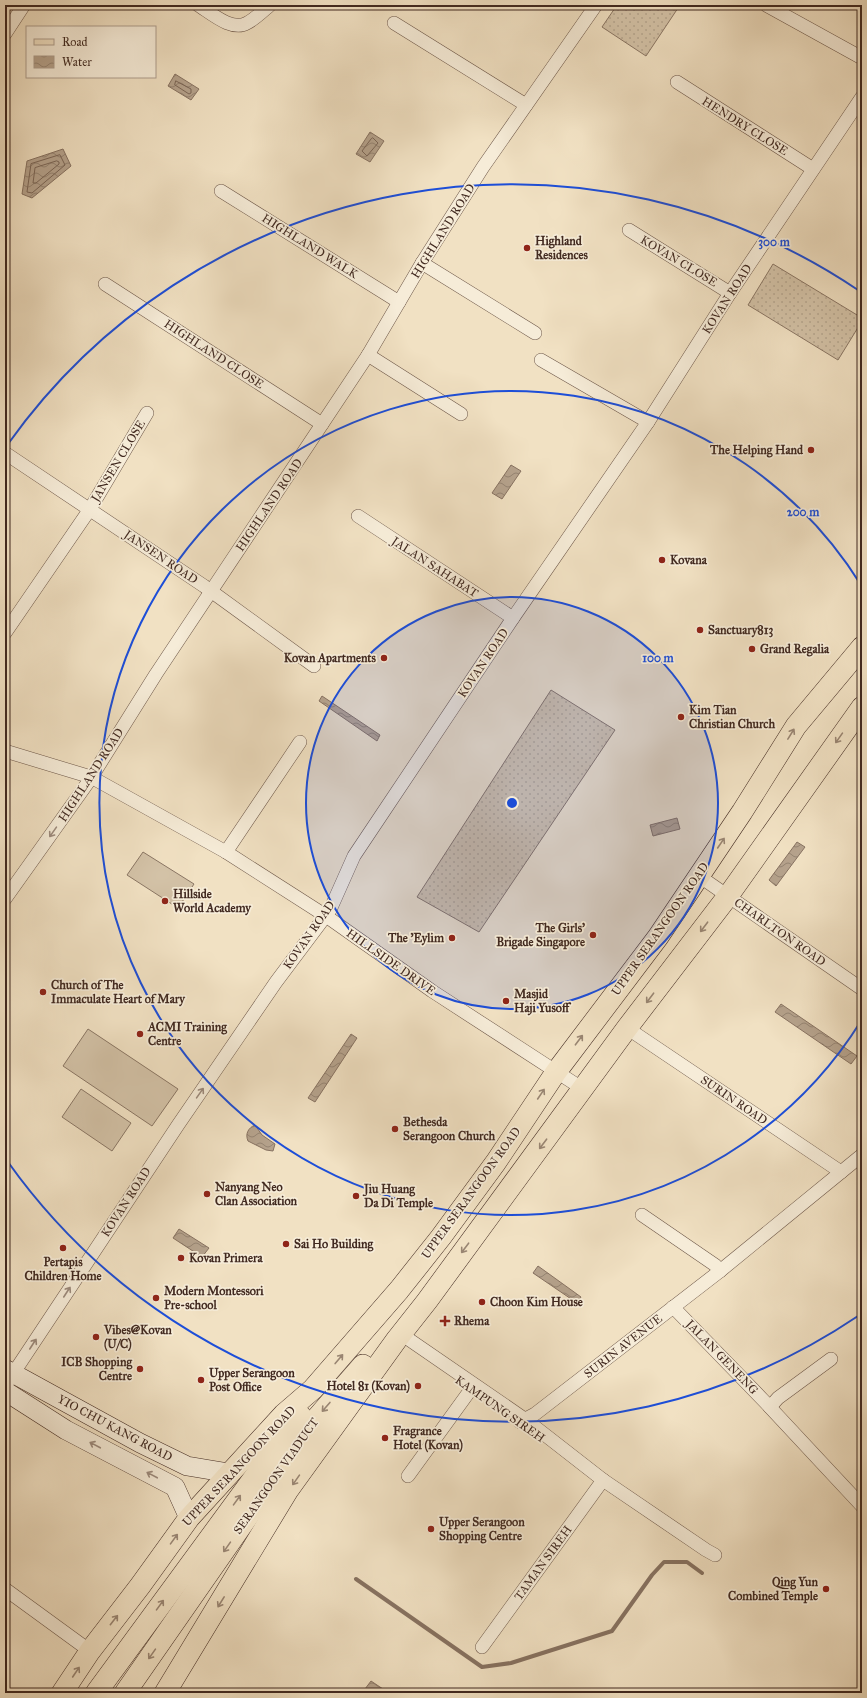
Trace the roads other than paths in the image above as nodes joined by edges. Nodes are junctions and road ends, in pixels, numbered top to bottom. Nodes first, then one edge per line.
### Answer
1 (24, 5) edge
2 (198, 5) edge
3 (270, 5) edge
4 (596, 5) edge
5 (766, 5) edge
6 (394, 23) dead end
7 (5, 34) edge
8 (862, 58) edge
9 (677, 82) dead end
10 (862, 98) edge
11 (526, 105) junction
12 (813, 169) junction
13 (222, 191) dead end
14 (628, 230) dead end
15 (422, 263) junction
16 (105, 284) dead end
17 (730, 293) junction
18 (399, 302) junction
19 (535, 334) dead end
20 (368, 355) junction
21 (541, 360) dead end
22 (147, 413) dead end
23 (461, 414) dead end
24 (648, 422) junction
25 (322, 424) junction
26 (5, 453) edge
27 (90, 509) junction
28 (358, 516) dead end
29 (211, 591) junction
30 (513, 618) junction
31 (5, 632) edge
32 (862, 647) edge
33 (314, 666) dead end
34 (862, 707) edge
35 (300, 742) dead end
36 (5, 751) edge
37 (91, 778) junction
38 (226, 852) junction
39 (699, 876) junction
40 (728, 896) junction
41 (5, 899) edge
42 (326, 916) junction
43 (862, 989) edge
44 (627, 1028) junction
45 (556, 1072) junction
46 (583, 1089) junction
47 (862, 1155) edge
48 (841, 1172) junction
49 (642, 1215) dead end
50 (720, 1271) junction
51 (446, 1274) junction
52 (673, 1307) junction
53 (399, 1336) junction
54 (831, 1359) dead end
55 (7, 1380) edge
56 (473, 1386) junction
57 (314, 1389) junction
58 (770, 1407) junction
59 (523, 1421) junction
60 (187, 1466) junction
61 (229, 1473) junction
62 (408, 1476) dead end
63 (604, 1480) junction
64 (175, 1487) junction
65 (862, 1506) edge
66 (189, 1518) junction
67 (715, 1555) dead end
68 (5, 1590) edge
69 (482, 1646) dead end
70 (90, 1651) junction
71 (62, 1693) edge
72 (96, 1693) edge
73 (125, 1693) edge
74 (165, 1693) edge

1 - 7 street
2 - 3 street
4 - 11 street, HIGHLAND ROAD
5 - 8 street
6 - 11 street
9 - 12 street, HENDRY CLOSE
10 - 12 street, KOVAN ROAD
11 - 15 street, HIGHLAND ROAD
12 - 17 street, KOVAN ROAD
13 - 18 street, HIGHLAND WALK
14 - 17 street, KOVAN CLOSE
15 - 18 street, HIGHLAND ROAD
15 - 19 street
16 - 25 street, HIGHLAND CLOSE
17 - 24 street, KOVAN ROAD
18 - 20 street, HIGHLAND ROAD
20 - 23 street
20 - 25 street, HIGHLAND ROAD
21 - 24 street
22 - 27 street, JANSEN CLOSE
24 - 30 street, KOVAN ROAD
25 - 29 street, HIGHLAND ROAD
26 - 27 street, JANSEN ROAD
27 - 29 street, JANSEN ROAD
27 - 31 street, JANSEN CLOSE
28 - 30 street, JALAN SAHABAT
29 - 33 street, JANSEN ROAD
29 - 37 street, HIGHLAND ROAD
30 - 42 street, KOVAN ROAD
39 -> 32 main road, UPPER SERANGOON ROAD
34 -> 40 main road
35 - 38 street
36 - 37 street, HILLSIDE DRIVE
37 - 38 street, HILLSIDE DRIVE
37 -> 41 street, HIGHLAND ROAD
38 - 42 street, HILLSIDE DRIVE
39 - 40 street, CHARLTON ROAD
45 -> 39 main road, UPPER SERANGOON ROAD
40 - 43 street, CHARLTON ROAD
40 -> 44 main road
42 - 45 street, HILLSIDE DRIVE
55 -> 42 street, KOVAN ROAD
44 - 46 main road
44 - 48 street, SURIN ROAD
45 - 46 street, HILLSIDE DRIVE
57 -> 45 main road, UPPER SERANGOON ROAD
46 -> 51 main road
47 - 48 street, SURIN AVENUE
48 - 50 street, SURIN AVENUE
49 - 50 street
50 - 52 street, SURIN AVENUE
51 - 53 main road
51 -> 73 main road, SERANGOON VIADUCT
52 - 58 street, JALAN GENENG
52 - 59 street, SURIN AVENUE
53 - 56 street, KAMPUNG SIREH
53 -> 74 main road
54 - 58 street
55 - 60 main road, YIO CHU KANG ROAD
64 -> 55 main road, YIO CHU KANG ROAD
56 - 59 street, KAMPUNG SIREH
56 - 62 street
57 - 61 main road, UPPER SERANGOON ROAD
72 -> 57 main road, SERANGOON VIADUCT
58 - 65 street, JALAN GENENG
59 - 63 street, KAMPUNG SIREH
60 - 61 main road, YIO CHU KANG ROAD
60 - 64 main road
61 - 66 main road, UPPER SERANGOON ROAD
63 - 67 street, KAMPUNG SIREH
63 - 69 street, TAMAN SIREH
64 - 66 main road
70 -> 66 main road, UPPER SERANGOON ROAD
68 - 70 street
71 -> 70 main road, UPPER SERANGOON ROAD

